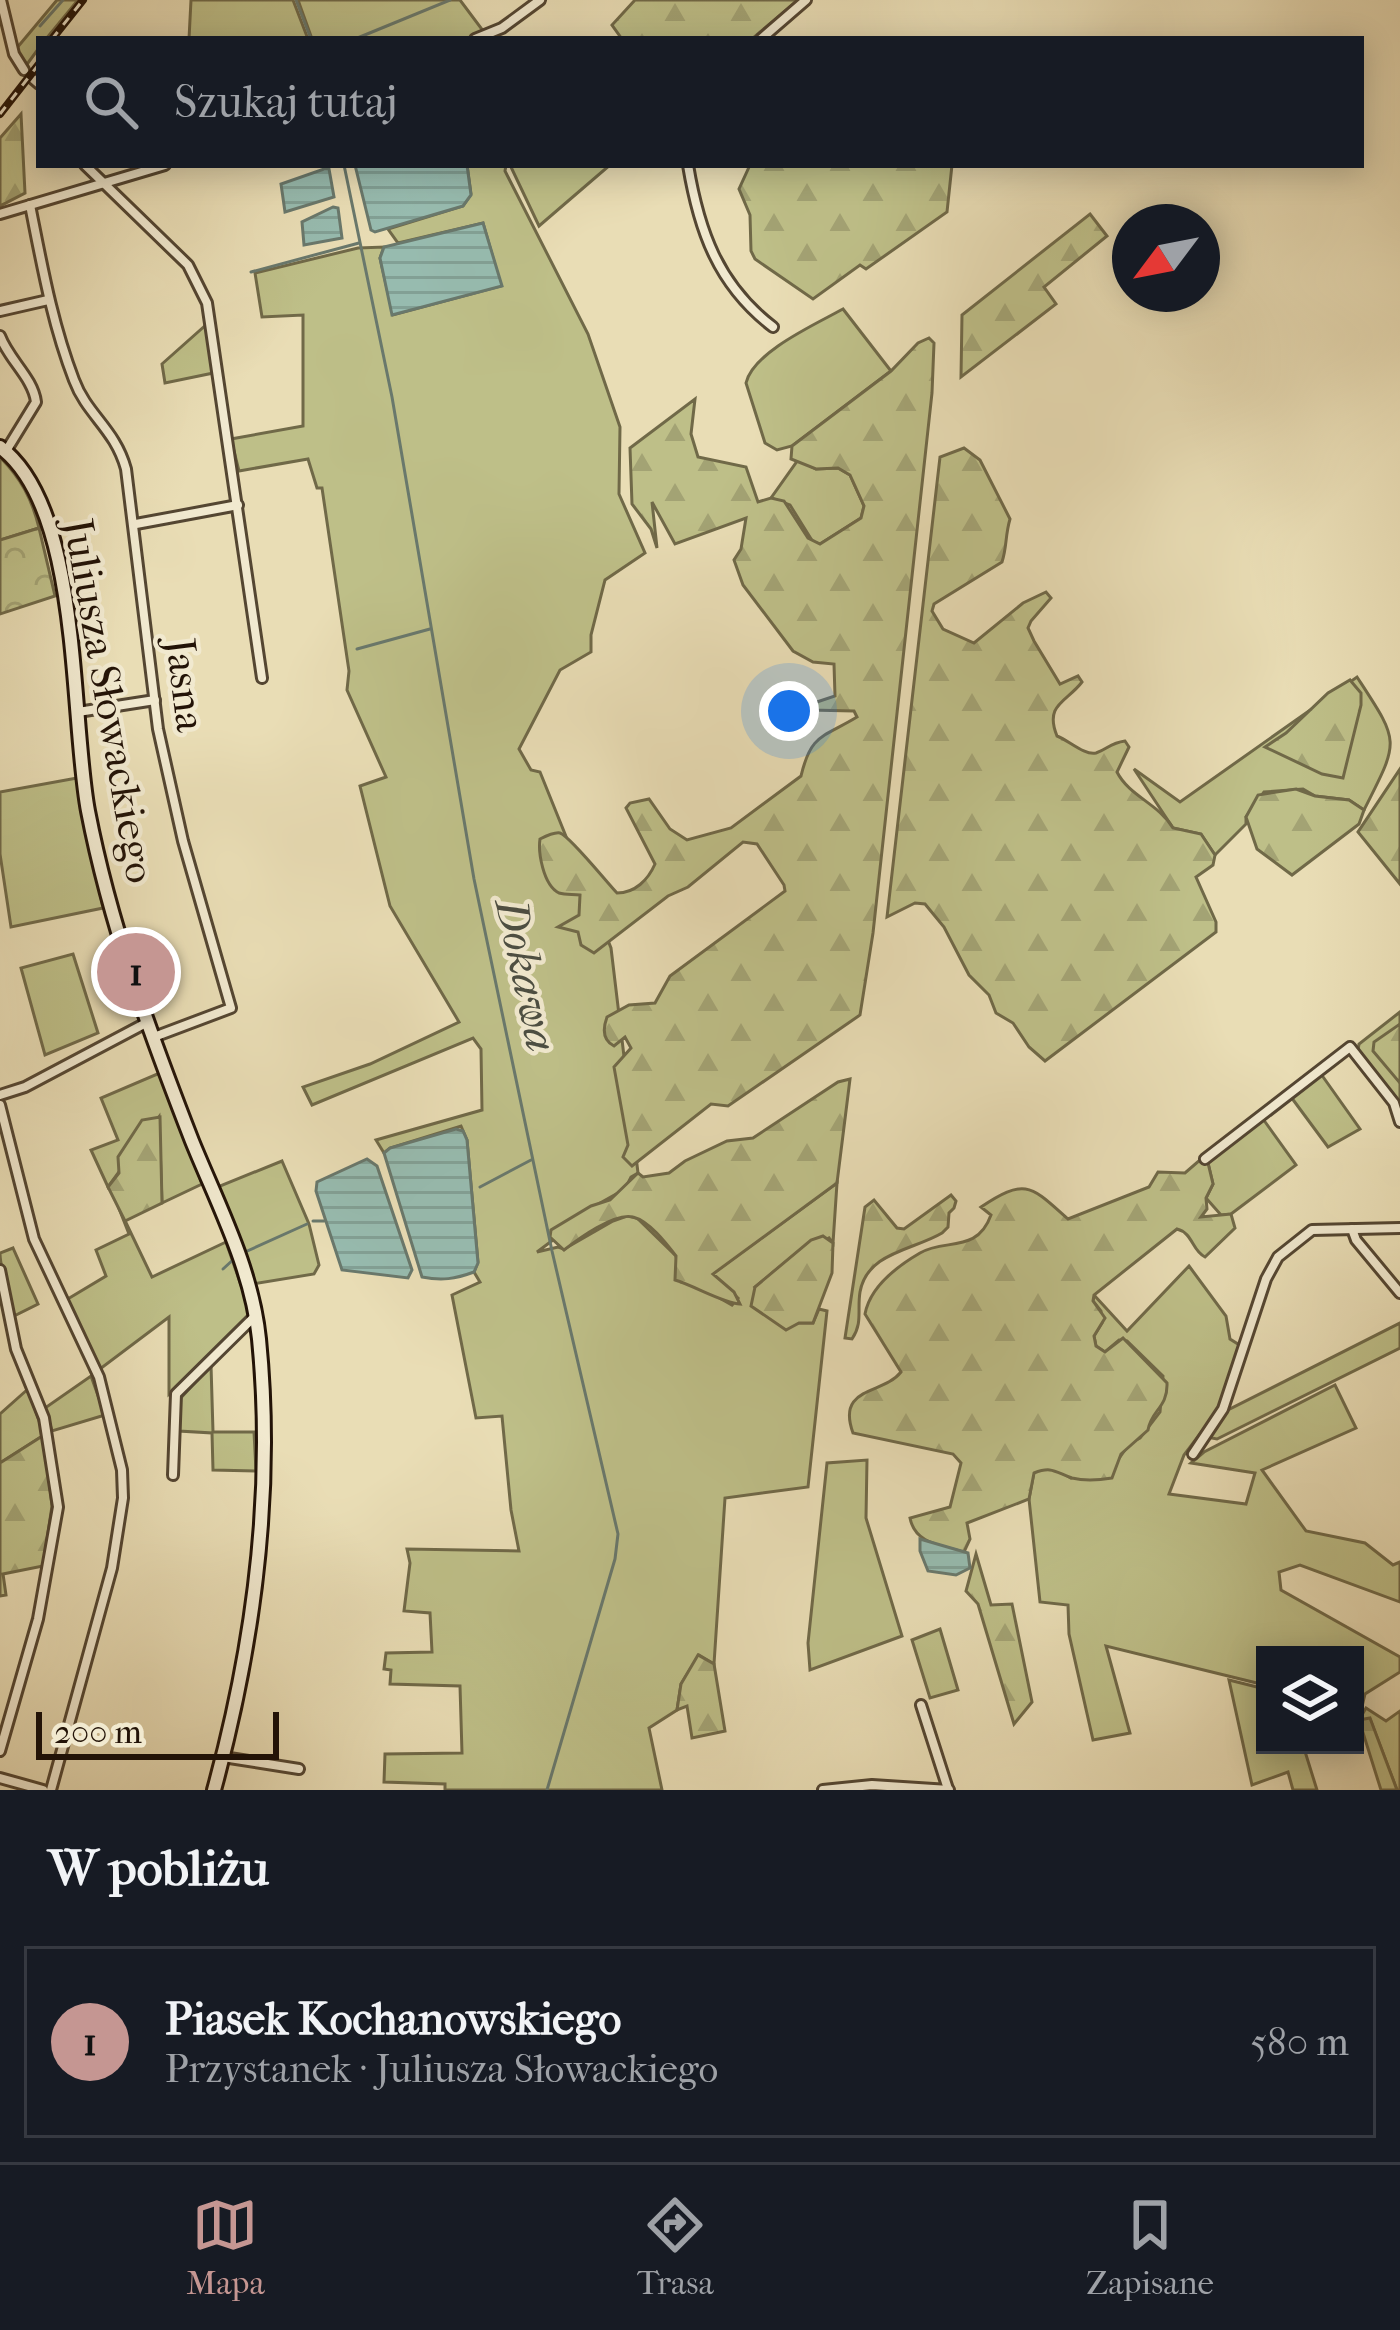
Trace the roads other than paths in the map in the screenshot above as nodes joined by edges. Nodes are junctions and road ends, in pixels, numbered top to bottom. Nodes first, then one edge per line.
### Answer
1 (1, 0) edge
2 (540, 0) edge
3 (806, 0) edge
4 (482, 36) edge
5 (764, 36) edge
6 (32, 78) edge
7 (88, 168) edge
8 (154, 168) edge
9 (689, 168) edge
10 (102, 183) junction
11 (30, 206) junction
12 (0, 214) edge
13 (48, 300) junction
14 (0, 311) edge
15 (773, 327) dead end
16 (0, 336) edge
17 (3, 449) edge
18 (238, 505) junction
19 (136, 524) junction
20 (262, 678) dead end
21 (155, 700) junction
22 (76, 712) junction
23 (148, 1022) junction
24 (154, 1037) junction
25 (0, 1095) edge
26 (0, 1106) edge
27 (1400, 1121) edge
28 (1205, 1159) dead end
29 (1400, 1228) edge
30 (1352, 1229) junction
31 (0, 1270) edge
32 (1400, 1293) edge
33 (255, 1316) junction
34 (1192, 1454) dead end
35 (175, 1473) dead end
36 (921, 1705) dead end
37 (0, 1751) edge
38 (223, 1757) junction
39 (299, 1769) dead end
40 (0, 1778) edge
41 (47, 1790) edge
42 (214, 1790) edge
43 (823, 1790) edge
44 (949, 1790) edge

1 - 6 street
2 - 4 street
3 - 5 street
7 - 10 street
8 - 10 street
9 - 15 street
10 - 11 street
10 - 18 street
11 - 12 street
11 - 13 street, Jasna
13 - 14 street
13 - 19 street, Jasna
16 - 17 street
17 - 22 street, Juliusza Słowackiego
18 - 19 street
18 - 20 street
19 - 21 street, Jasna
21 - 22 street
21 - 24 street, Jasna
22 - 23 street, Juliusza Słowackiego
23 - 24 street, Juliusza Słowackiego
23 - 25 street
24 - 33 street, Juliusza Słowackiego
26 - 41 street
27 - 28 street
29 - 30 street
30 - 32 street
30 - 34 street
31 - 37 street
33 - 35 street
33 - 38 street, Juliusza Słowackiego
36 - 44 street
38 - 39 street
38 - 42 street, Juliusza Słowackiego
40 - 41 street
43 - 44 street

